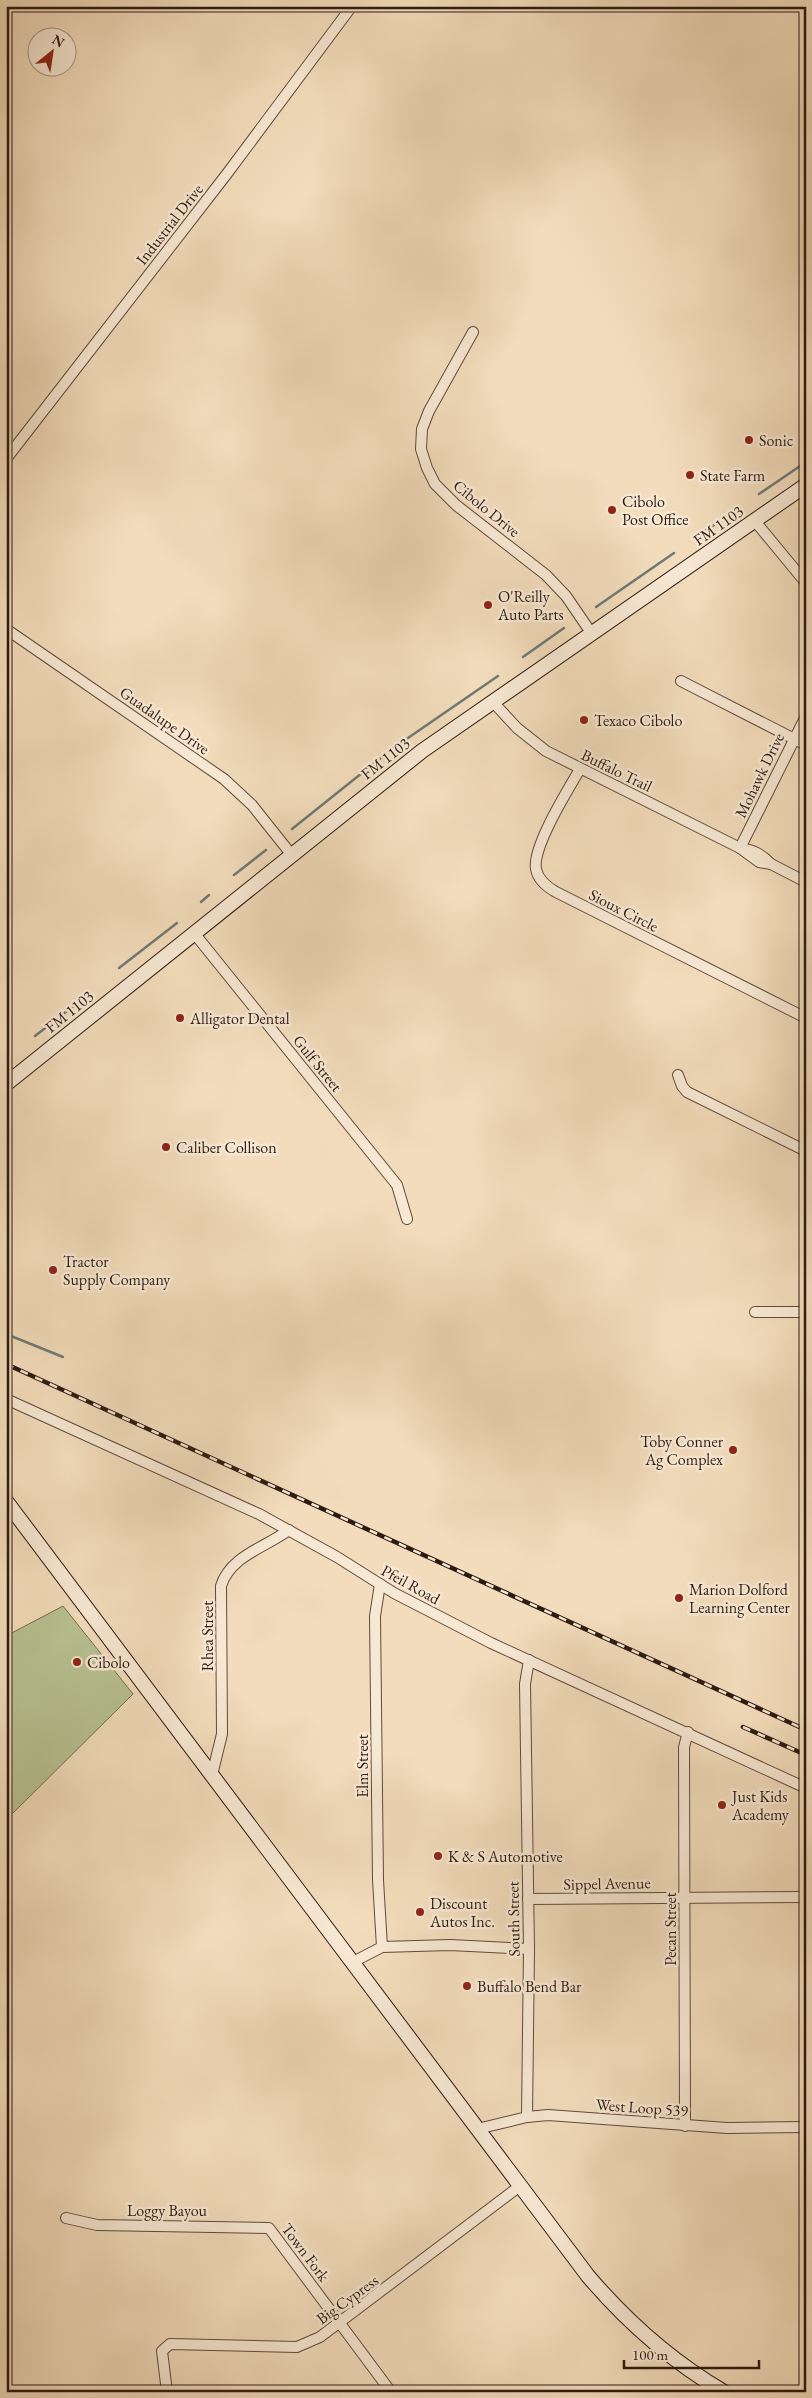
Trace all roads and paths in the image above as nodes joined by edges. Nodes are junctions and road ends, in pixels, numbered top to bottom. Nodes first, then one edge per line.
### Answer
1 (352, 6) edge
2 (473, 332) dead end
3 (6, 459) edge
4 (806, 485) edge
5 (754, 520) junction
6 (806, 583) edge
7 (6, 629) edge
8 (592, 634) junction
9 (681, 681) dead end
10 (493, 702) junction
11 (806, 716) edge
12 (794, 739) junction
13 (806, 745) edge
14 (580, 769) junction
15 (740, 848) junction
16 (291, 854) junction
17 (806, 882) edge
18 (194, 933) junction
19 (806, 1018) edge
20 (678, 1075) dead end
21 (6, 1084) edge
22 (806, 1151) edge
23 (408, 1219) dead end
24 (755, 1312) dead end
25 (806, 1312) edge
26 (6, 1399) edge
27 (6, 1501) edge
28 (289, 1530) junction
29 (380, 1584) junction
30 (529, 1660) junction
31 (688, 1732) junction
32 (212, 1775) junction
33 (806, 1788) edge
34 (685, 1897) junction
35 (806, 1897) edge
36 (528, 1899) junction
37 (382, 1947) junction
38 (529, 1949) junction
39 (351, 1963) junction
40 (527, 2117) junction
41 (685, 2126) junction
42 (806, 2127) edge
43 (477, 2128) junction
44 (520, 2186) junction
45 (66, 2218) dead end
46 (269, 2228) joint
47 (341, 2323) junction
48 (167, 2392) edge
49 (391, 2392) edge
50 (724, 2392) edge

1 - 3 street, Industrial Drive
2 - 8 street, Cibolo Drive
4 - 5 main road, FM 1103 / FM 1103
5 - 6 street
5 - 8 main road, FM 1103 / FM 1103
7 - 16 street, Guadalupe Drive
8 - 10 main road, FM 1103 / FM 1103
9 - 12 street
10 - 14 street, Buffalo Trail
10 - 16 main road, FM 1103 / FM 1103
11 - 12 street, Mohawk Drive
12 - 13 street
12 - 15 street, Mohawk Drive
14 - 15 street, Buffalo Trail
14 - 19 street, Sioux Circle
15 - 17 street, Buffalo Trail
16 - 18 main road, FM 1103 / FM 1103
18 - 21 main road, FM 1103 / FM 1103
18 - 23 street, Gulf Street
20 - 22 street
24 - 25 street
26 - 28 street, Pfeil Road
27 - 32 main road
28 - 29 street, Pfeil Road
28 - 32 street, Rhea Street
29 - 30 street, Pfeil Road
29 - 37 street, Elm Street
30 - 31 street, Pfeil Road
30 - 36 street, South Street
31 - 33 street, Pfeil Road
31 - 34 street, Pecan Street
32 - 39 main road
34 - 35 street, Sippel Avenue
34 - 36 street, Sippel Avenue
34 - 41 street, Pecan Street
36 - 38 street, South Street
37 - 38 street
37 - 39 street
38 - 40 street, South Street
39 - 43 main road
40 - 41 street, West Loop 539
40 - 43 street, West Loop 539
41 - 42 street, West Loop 539
43 - 44 main road
44 - 47 street, Big Cypress
44 - 50 main road
45 - 46 street, Loggy Bayou
46 - 47 street, Town Fork
47 - 48 street, Big Cypress
47 - 49 street, Town Fork

